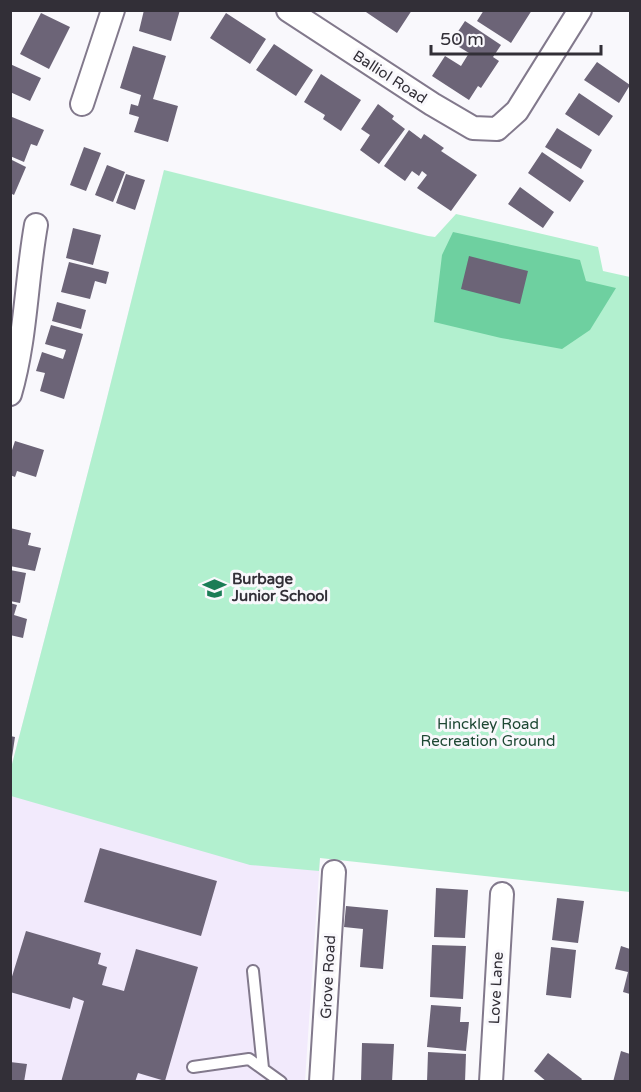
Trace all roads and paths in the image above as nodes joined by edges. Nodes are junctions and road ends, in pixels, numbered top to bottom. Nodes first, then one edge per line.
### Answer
1 (113, 10) edge
2 (288, 10) edge
3 (580, 10) edge
4 (82, 104) dead end
5 (36, 225) dead end
6 (19, 285) edge
7 (10, 394) edge
8 (334, 872) dead end
9 (502, 894) dead end
10 (253, 971) dead end
11 (193, 1067) dead end
12 (263, 1068) junction
13 (281, 1082) edge
14 (321, 1082) edge
15 (491, 1082) edge

1 - 4 street
2 - 3 street, Balliol Road
5 - 6 street
6 - 7 street
8 - 14 street, Grove Road
9 - 15 street, Love Lane
10 - 12 lane
11 - 12 lane
12 - 13 lane

